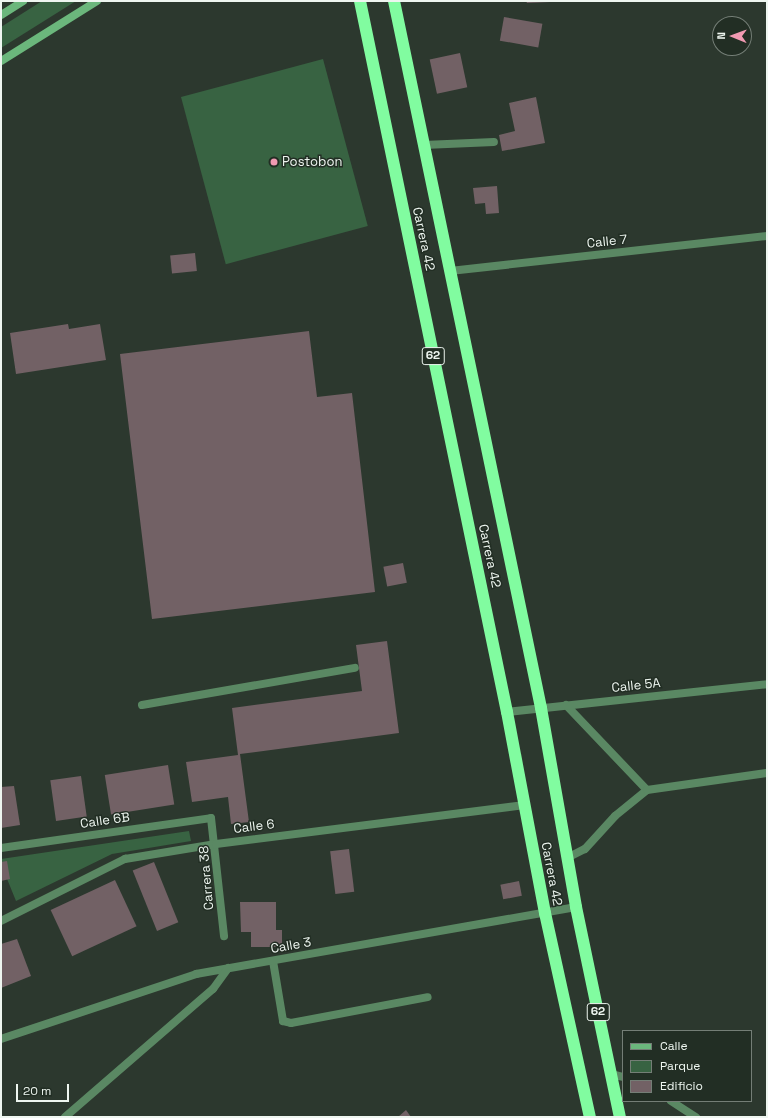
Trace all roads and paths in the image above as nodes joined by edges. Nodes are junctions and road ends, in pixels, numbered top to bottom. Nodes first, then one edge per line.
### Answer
1 (23, 1) edge
2 (97, 1) edge
3 (360, 1) edge
4 (394, 1) edge
5 (1, 15) edge
6 (1, 61) edge
7 (494, 142) dead end
8 (424, 145) junction
9 (767, 236) edge
10 (450, 271) junction
11 (355, 668) dead end
12 (767, 684) edge
13 (142, 705) dead end
14 (566, 706) junction
15 (541, 708) junction
16 (507, 712) junction
17 (767, 773) edge
18 (647, 790) junction
19 (523, 805) junction
20 (211, 818) joint
21 (216, 844) junction
22 (1, 848) edge
23 (567, 858) junction
24 (576, 907) junction
25 (545, 913) junction
26 (1, 921) edge
27 (224, 936) dead end
28 (273, 961) junction
29 (228, 968) junction
30 (428, 997) dead end
31 (1, 1039) edge
32 (611, 1074) junction
33 (622, 1077) edge
34 (673, 1102) edge
35 (66, 1117) edge
36 (590, 1117) edge
37 (620, 1117) edge
38 (696, 1117) edge

1 - 5 main road
2 - 6 main road
3 - 16 highway, Carrera 42 / 62
4 - 8 highway, Carrera 42 / 62
7 - 8 street
8 - 10 highway, Carrera 42 / 62
9 - 10 street, Calle 7
10 - 15 highway, Carrera 42 / 62
11 - 13 street
12 - 14 street, Calle 5A
14 - 15 street, Calle 5A
14 - 18 street
15 - 16 street, Calle 5A
15 - 23 highway, Carrera 42 / 62
16 - 19 highway, Carrera 42 / 62
17 - 18 street
18 - 23 street
19 - 21 street, Calle 6
19 - 25 highway, Carrera 42 / 62
20 - 21 street, Carrera 38
20 - 22 street, Calle 6B
21 - 26 street, Calle 6
21 - 27 street, Carrera 38
23 - 24 highway, Carrera 42 / 62
24 - 25 street, Calle 3
24 - 32 highway, Carrera 42 / 62
25 - 28 street, Calle 3
25 - 36 highway, Carrera 42 / 62
28 - 29 street, Calle 3
28 - 30 street
29 - 31 street, Calle 3
29 - 35 street
32 - 33 street
32 - 37 highway, Carrera 42 / 62
34 - 38 street

